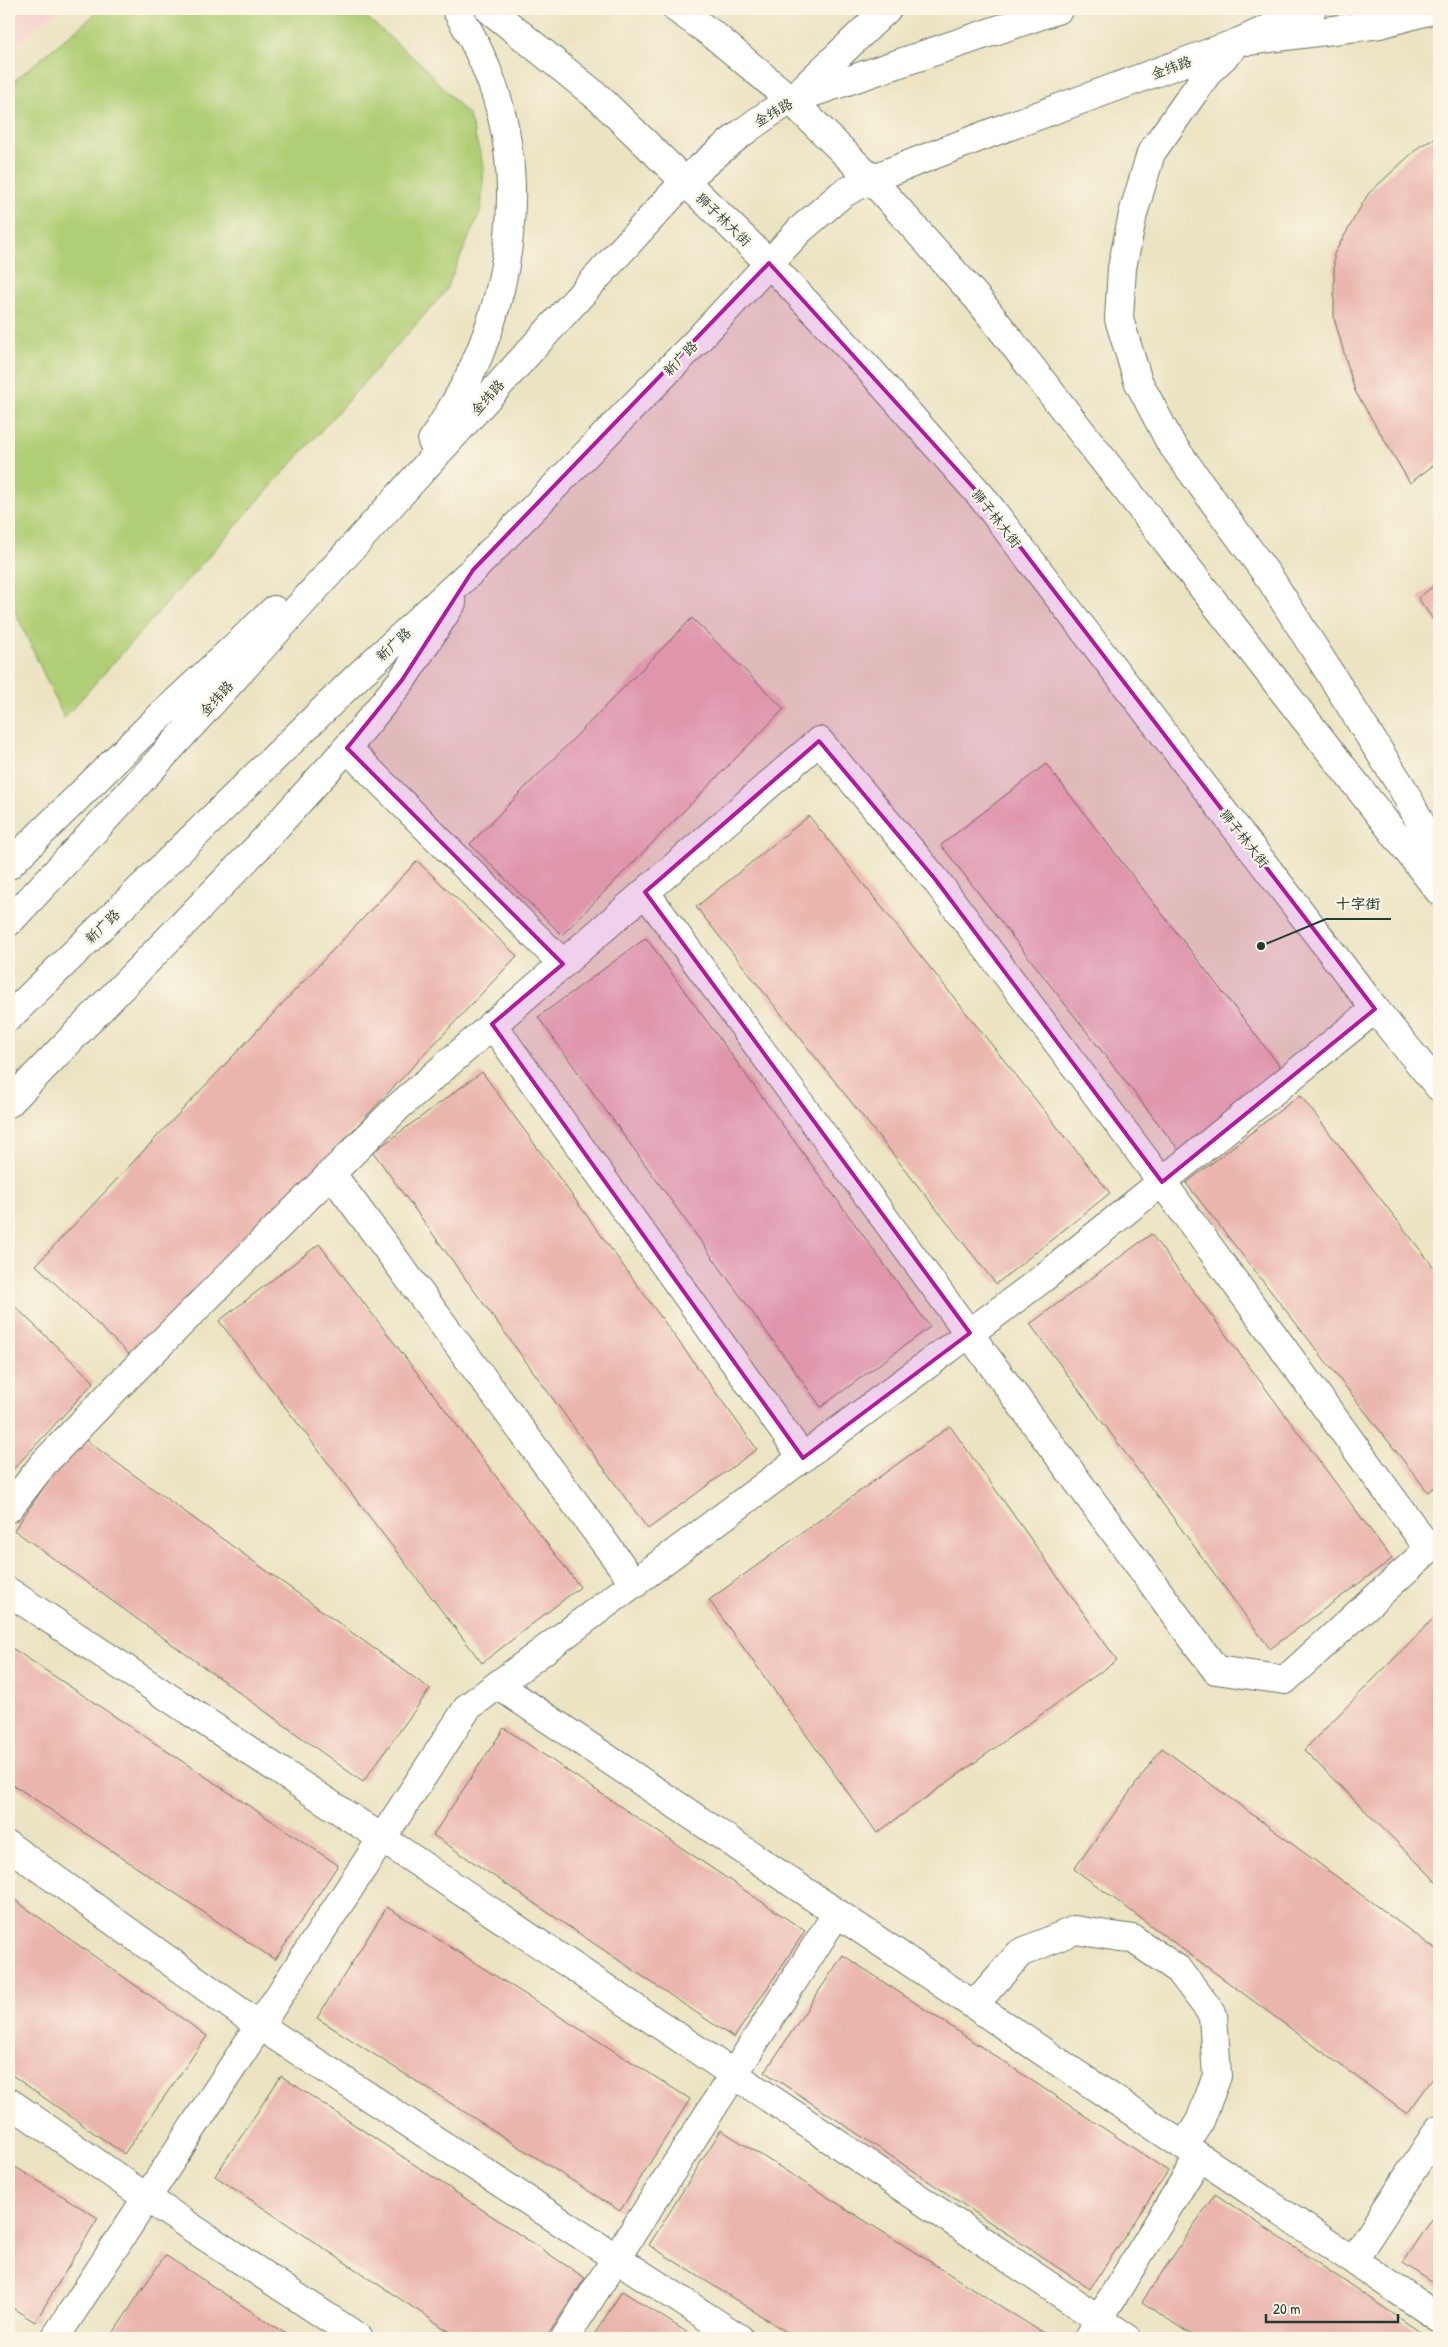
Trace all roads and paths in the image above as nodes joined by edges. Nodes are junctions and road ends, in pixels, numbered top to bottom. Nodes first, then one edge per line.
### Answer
1 (456, 9) edge
2 (490, 9) edge
3 (677, 9) edge
4 (887, 9) edge
5 (1059, 9) edge
6 (1312, 9) edge
7 (1434, 9) edge
8 (1239, 42) junction
9 (791, 100) junction
10 (871, 179) junction
11 (684, 181) junction
12 (769, 262) junction
13 (402, 491) junction
14 (473, 570) junction
15 (347, 748) junction
16 (1439, 859) edge
17 (9, 865) edge
18 (1439, 891) edge
19 (645, 892) junction
20 (9, 922) edge
21 (563, 964) junction
22 (1375, 1009) junction
23 (9, 1017) edge
24 (492, 1024) junction
25 (1439, 1087) edge
26 (9, 1103) edge
27 (332, 1173) junction
28 (1162, 1182) junction
29 (970, 1333) junction
30 (803, 1458) junction
31 (9, 1508) edge
32 (635, 1584) junction
33 (9, 1592) edge
34 (498, 1685) junction
35 (382, 1839) junction
36 (9, 1846) edge
37 (837, 1913) junction
38 (974, 2005) junction
39 (260, 2026) junction
40 (733, 2075) junction
41 (9, 2102) edge
42 (1439, 2129) edge
43 (1192, 2152) junction
44 (147, 2198) junction
45 (616, 2258) junction
46 (1353, 2260) junction
47 (1439, 2318) edge
48 (1094, 2329) edge
49 (56, 2338) edge
50 (359, 2338) edge
51 (565, 2338) edge
52 (738, 2338) edge
53 (1127, 2338) edge

1 - 13 street
2 - 11 street, 狮子林大街
3 - 9 street
4 - 9 street
5 - 9 street, 金纬路
6 - 8 street, 金纬路
7 - 8 street
8 - 10 street, 金纬路
8 - 16 street
9 - 10 street
9 - 11 street, 金纬路
10 - 12 street, 金纬路
10 - 18 street
11 - 12 street, 狮子林大街
11 - 13 street, 金纬路
12 - 14 street, 新广路
12 - 22 street, 狮子林大街
13 - 17 street
13 - 20 street, 金纬路
14 - 15 street
14 - 23 street, 新广路
15 - 21 street
15 - 26 street
19 - 21 street
19 - 28 street
19 - 29 street
21 - 24 street
22 - 25 street, 狮子林大街
22 - 28 street
24 - 27 street
24 - 30 street
27 - 31 street
27 - 32 street
28 - 29 street
28 - 29 street
29 - 30 street
30 - 32 street
32 - 34 street
33 - 35 street
34 - 35 street
34 - 37 street
35 - 39 street
35 - 40 street
36 - 39 street
37 - 38 street
37 - 40 street
38 - 43 street
38 - 43 street
39 - 44 street
39 - 45 street
40 - 45 street
40 - 48 street
41 - 44 street
42 - 46 street
43 - 46 street
43 - 48 street
44 - 49 street
44 - 50 street
45 - 51 street
45 - 52 street
46 - 47 street
48 - 53 street

